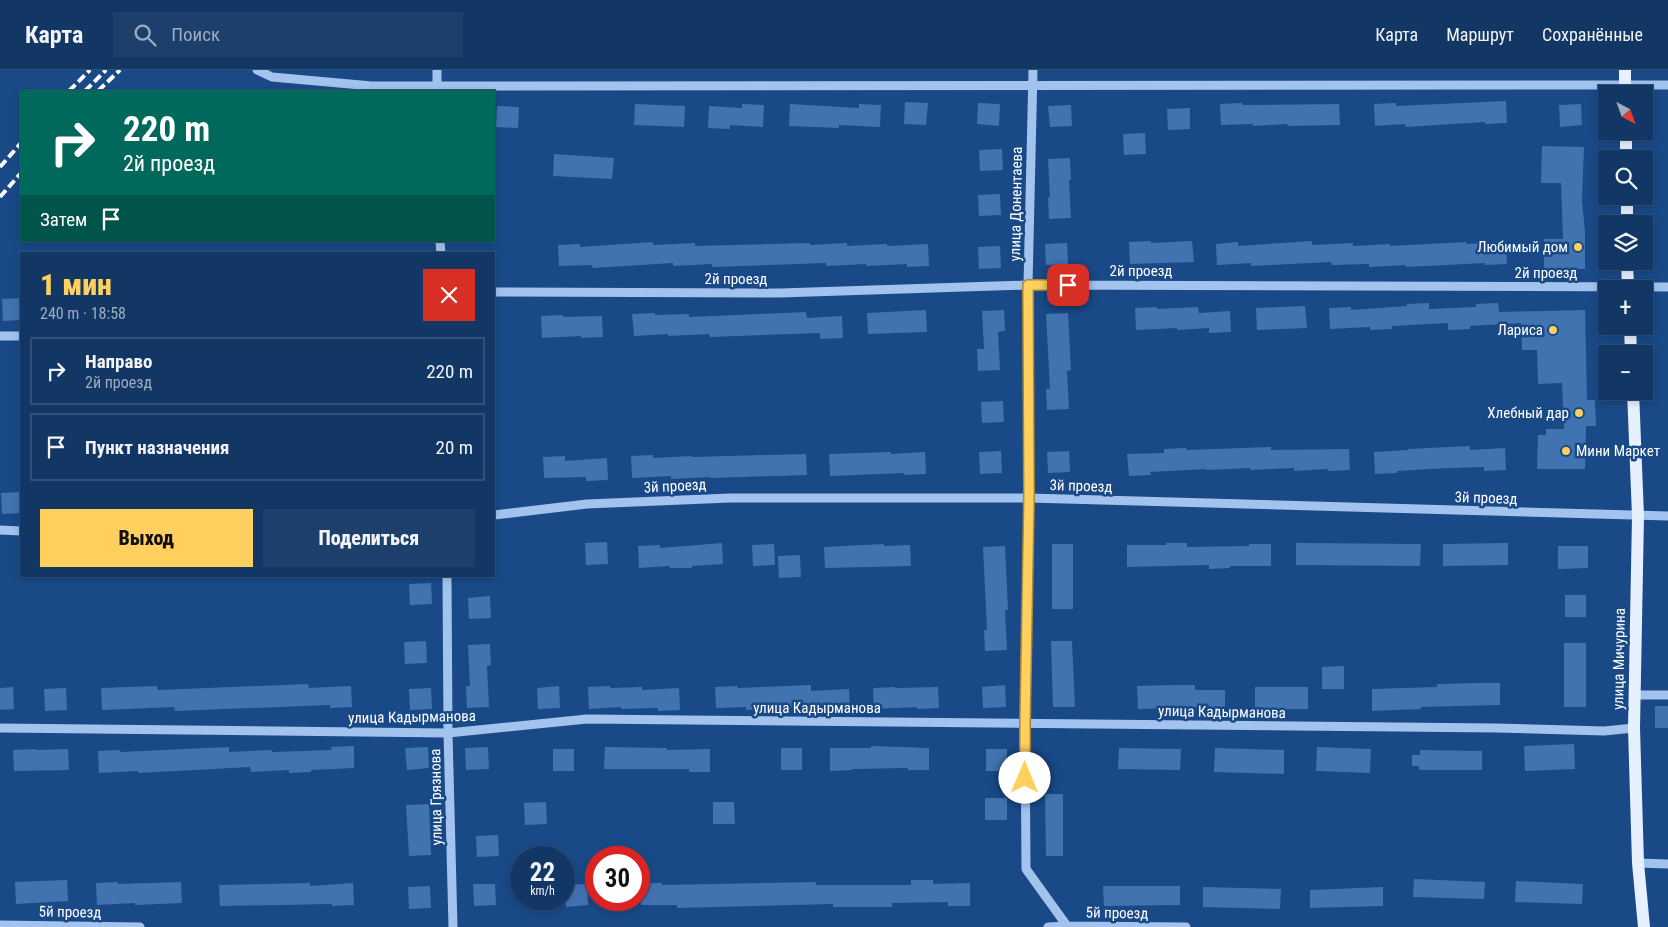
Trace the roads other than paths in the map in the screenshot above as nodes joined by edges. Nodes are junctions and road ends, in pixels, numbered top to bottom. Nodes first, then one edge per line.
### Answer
1 (257, 70) edge
2 (437, 70) edge
3 (1033, 70) edge
4 (1625, 70) edge
5 (1625, 85) edge
6 (1668, 85) edge
7 (1033, 86) junction
8 (1653, 87) edge
9 (437, 89) edge
10 (1598, 90) edge
11 (1028, 285) junction
12 (1653, 287) edge
13 (1668, 287) edge
14 (1598, 288) edge
15 (495, 292) edge
16 (0, 336) edge
17 (20, 336) edge
18 (1633, 400) edge
19 (1029, 498) junction
20 (495, 515) edge
21 (1638, 516) junction
22 (1668, 516) edge
23 (0, 530) edge
24 (20, 531) edge
25 (447, 577) edge
26 (1635, 695) junction
27 (1668, 695) edge
28 (1025, 724) junction
29 (0, 728) edge
30 (1634, 728) junction
31 (448, 734) junction
32 (1638, 863) junction
33 (1668, 864) edge
34 (0, 925) edge
35 (1067, 926) edge
36 (140, 927) edge
37 (453, 927) edge
38 (1048, 927) edge
39 (1186, 927) edge
40 (1644, 927) edge

1 - 9 street
2 - 9 street
3 - 7 street, улица Донентаева
4 - 5 main road
6 - 8 street
7 - 9 street
7 - 10 street
7 - 11 street, улица Донентаева
11 - 14 street, 2й проезд
11 - 15 street, 2й проезд
11 - 19 street, улица Донентаева
12 - 13 street, 2й проезд
16 - 17 street
18 - 21 main road, улица Мичурина
19 - 20 street, 3й проезд
19 - 21 street, 3й проезд
19 - 28 street, улица Донентаева
21 - 22 street, 3й проезд
21 - 26 main road, улица Мичурина
23 - 24 street
25 - 31 street, улица Грязнова
26 - 27 street
26 - 30 main road, улица Мичурина
28 - 30 street, улица Кадырманова
28 - 31 street, улица Кадырманова
28 - 35 street, улица Донентаева
29 - 31 street, улица Кадырманова
30 - 32 main road, улица Мичурина
31 - 37 street, улица Грязнова
32 - 33 street
32 - 40 main road, улица Мичурина
34 - 36 street, 5й проезд
35 - 38 street, 5й проезд
35 - 39 street, 5й проезд

